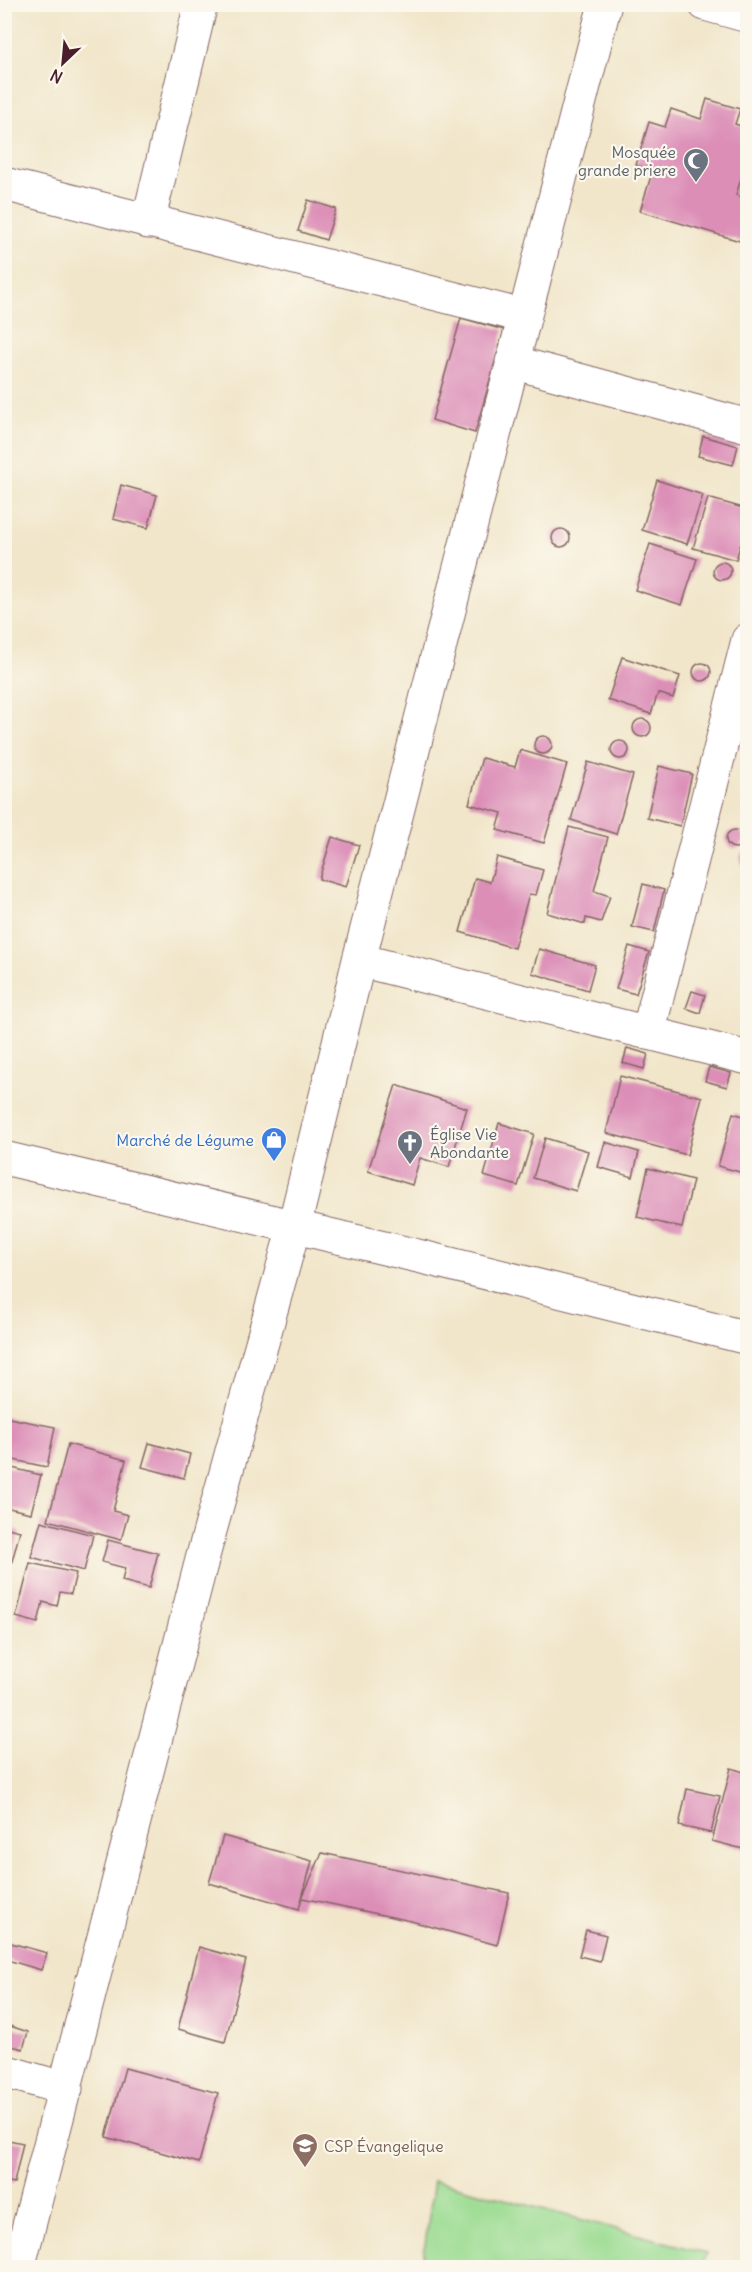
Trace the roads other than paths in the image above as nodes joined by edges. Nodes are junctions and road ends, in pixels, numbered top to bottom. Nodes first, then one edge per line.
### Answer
1 (201, 4) edge
2 (605, 4) edge
3 (705, 4) edge
4 (747, 16) edge
5 (4, 184) edge
6 (148, 222) junction
7 (523, 316) junction
8 (512, 362) junction
9 (747, 426) edge
10 (747, 640) edge
11 (358, 960) junction
12 (648, 1033) junction
13 (747, 1058) edge
14 (4, 1158) edge
15 (294, 1227) junction
16 (747, 1338) edge
17 (4, 2072) edge
18 (66, 2089) junction
19 (18, 2268) edge

1 - 6 street
2 - 7 street
3 - 4 street
5 - 6 street
6 - 7 street
7 - 8 street
8 - 9 street
8 - 11 street
10 - 12 street
11 - 12 street
11 - 15 street
12 - 13 street
14 - 15 street
15 - 16 street
15 - 18 street
17 - 18 street
18 - 19 street

